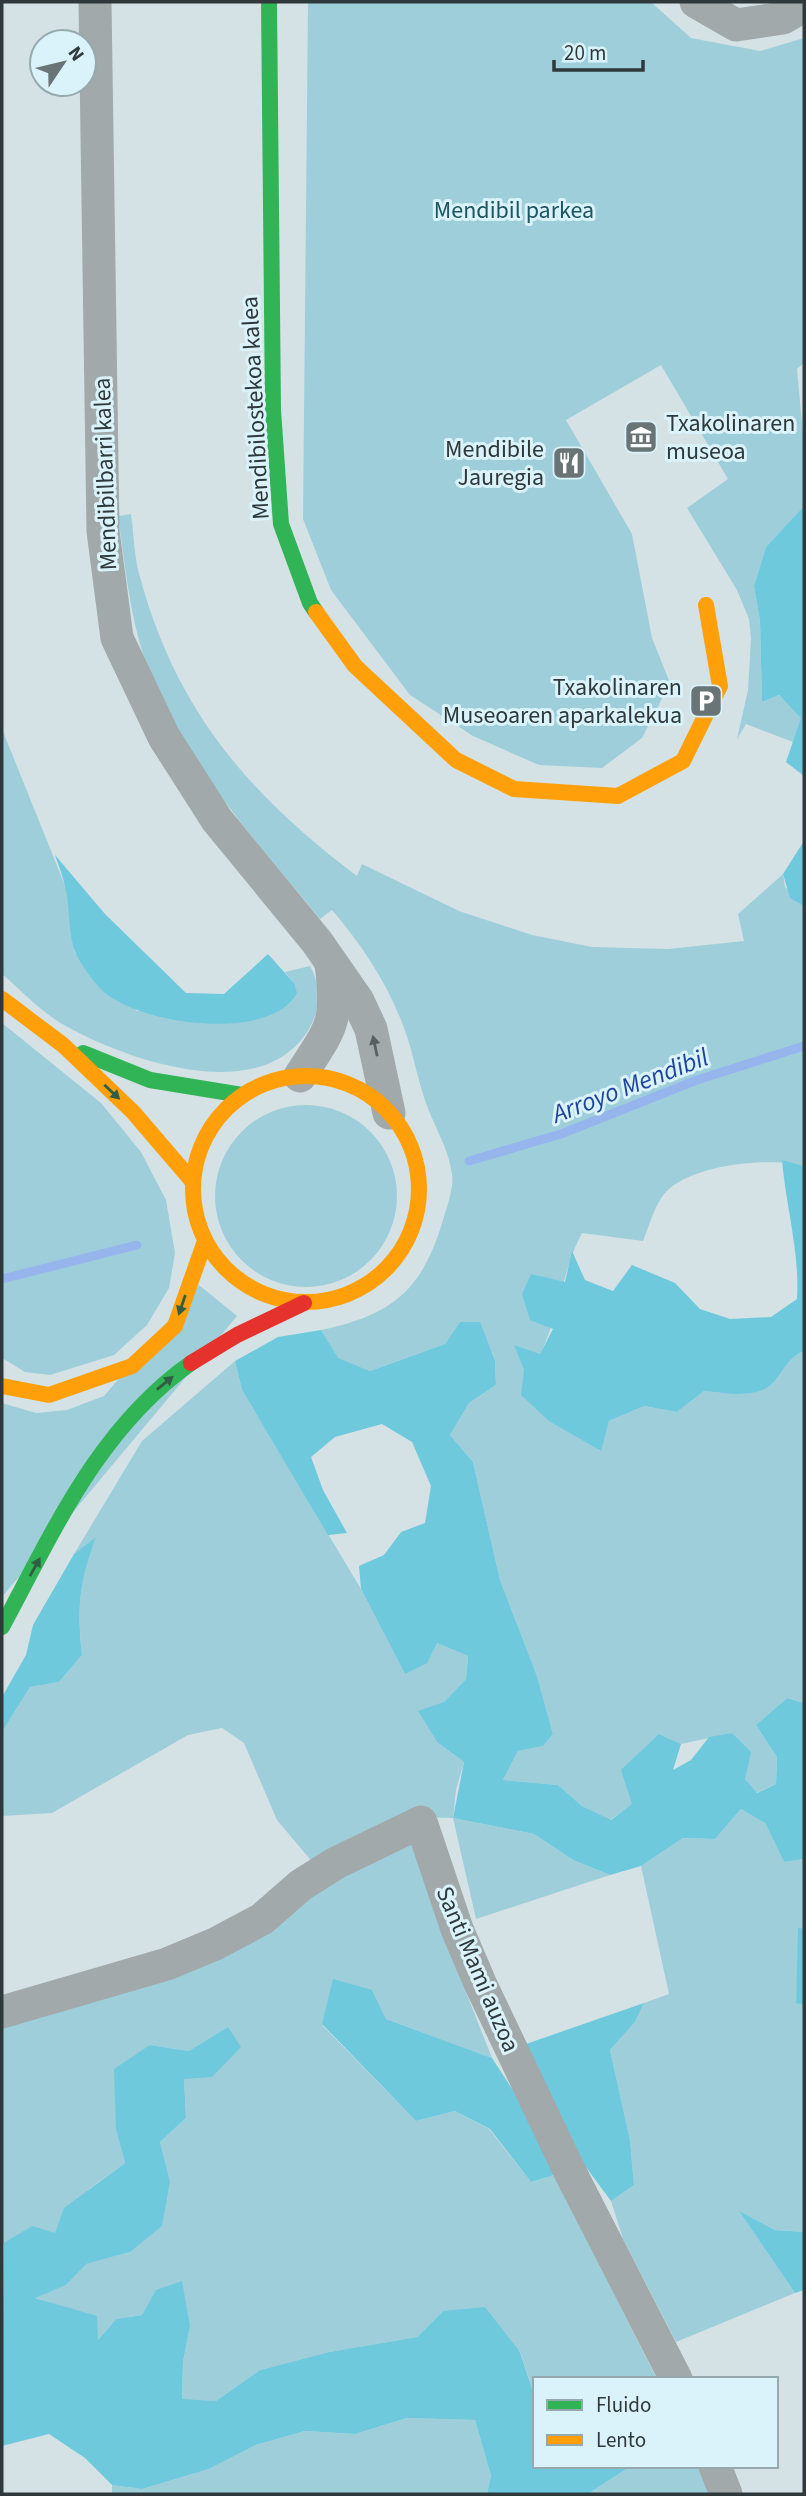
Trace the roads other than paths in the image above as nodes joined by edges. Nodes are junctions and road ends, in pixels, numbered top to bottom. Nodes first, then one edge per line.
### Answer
1 (95, 2) edge
2 (269, 2) edge
3 (696, 2) edge
4 (804, 6) edge
5 (706, 605) dead end
6 (331, 964) junction
7 (2, 999) edge
8 (63, 1045) junction
9 (300, 1076) junction
10 (242, 1095) junction
11 (389, 1113) junction
12 (192, 1182) junction
13 (205, 1241) junction
14 (304, 1303) junction
15 (2, 1386) edge
16 (2, 1626) edge
17 (2, 2012) edge
18 (675, 2377) edge
19 (716, 2468) edge
20 (726, 2494) edge

1 - 6 street, Mendibilbarri kalea
2 - 5 street, Mendibilostekoa kalea
3 - 4 street
6 - 9 street, Mendibilbarri kalea
11 -> 6 street, Mendibilbarri kalea
7 - 8 street
8 - 10 street
8 -> 12 street
9 - 10 street
9 - 11 street
10 - 12 street
11 - 14 street
12 - 13 street
13 - 14 street
13 -> 15 street
16 -> 14 street
17 - 18 street, Santi Mami auzoa
19 - 20 street

